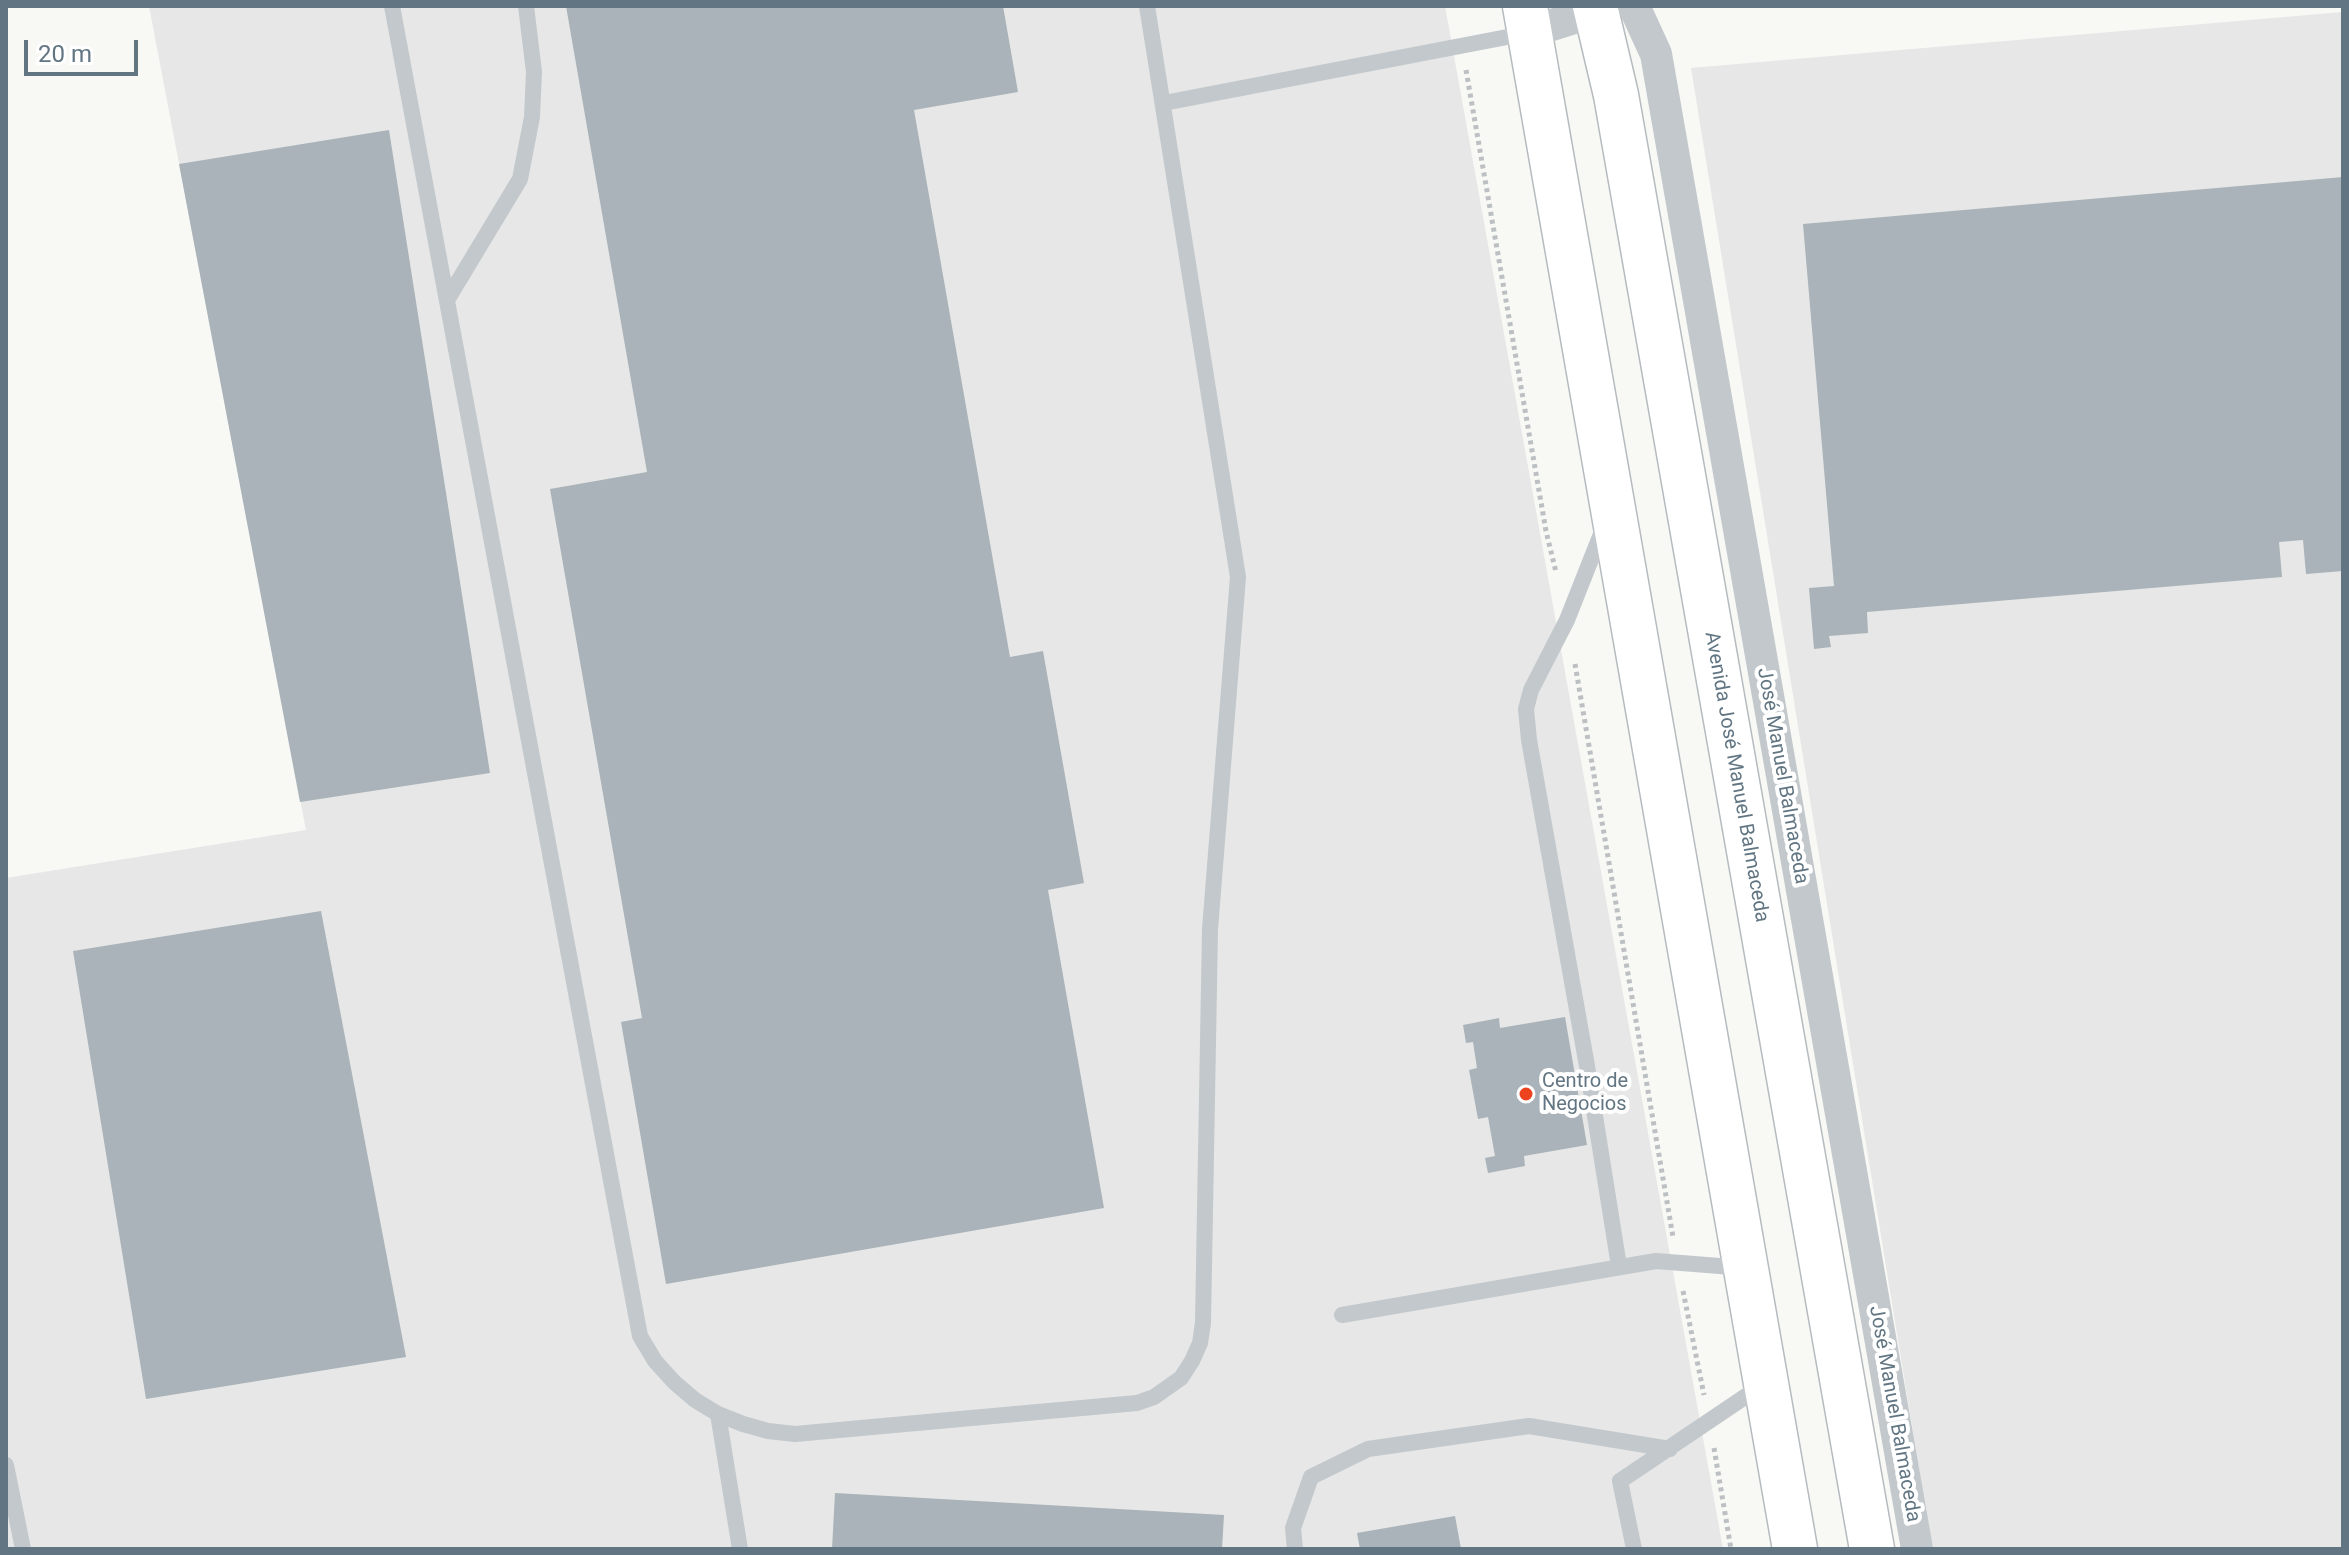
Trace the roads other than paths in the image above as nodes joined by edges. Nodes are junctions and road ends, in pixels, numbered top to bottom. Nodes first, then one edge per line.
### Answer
1 (392, 6) edge
2 (526, 6) edge
3 (1147, 6) edge
4 (1607, 7) edge
5 (1528, 19) edge
6 (1164, 103) junction
7 (447, 300) junction
8 (1612, 505) junction
9 (1619, 1266) junction
10 (1746, 1268) junction
11 (1342, 1315) dead end
12 (1765, 1384) junction
13 (718, 1414) junction
14 (1670, 1449) junction
15 (6, 1465) edge
16 (23, 1549) edge
17 (740, 1549) edge
18 (1295, 1549) edge
19 (1634, 1549) edge
20 (1795, 1549) edge
21 (1872, 1549) edge
22 (1917, 1549) edge

1 - 7 lane
2 - 7 lane
3 - 6 lane
4 - 5 street
4 - 21 main road, Avenida José Manuel Balmaceda
4 - 22 street, José Manuel Balmaceda
5 - 6 lane
5 - 8 main road
6 - 13 lane
7 - 13 lane
8 - 9 lane
8 - 10 main road
9 - 10 lane
9 - 11 lane
10 - 12 main road
12 - 14 lane
12 - 20 main road
13 - 17 lane
14 - 18 lane
14 - 19 lane
15 - 16 lane

